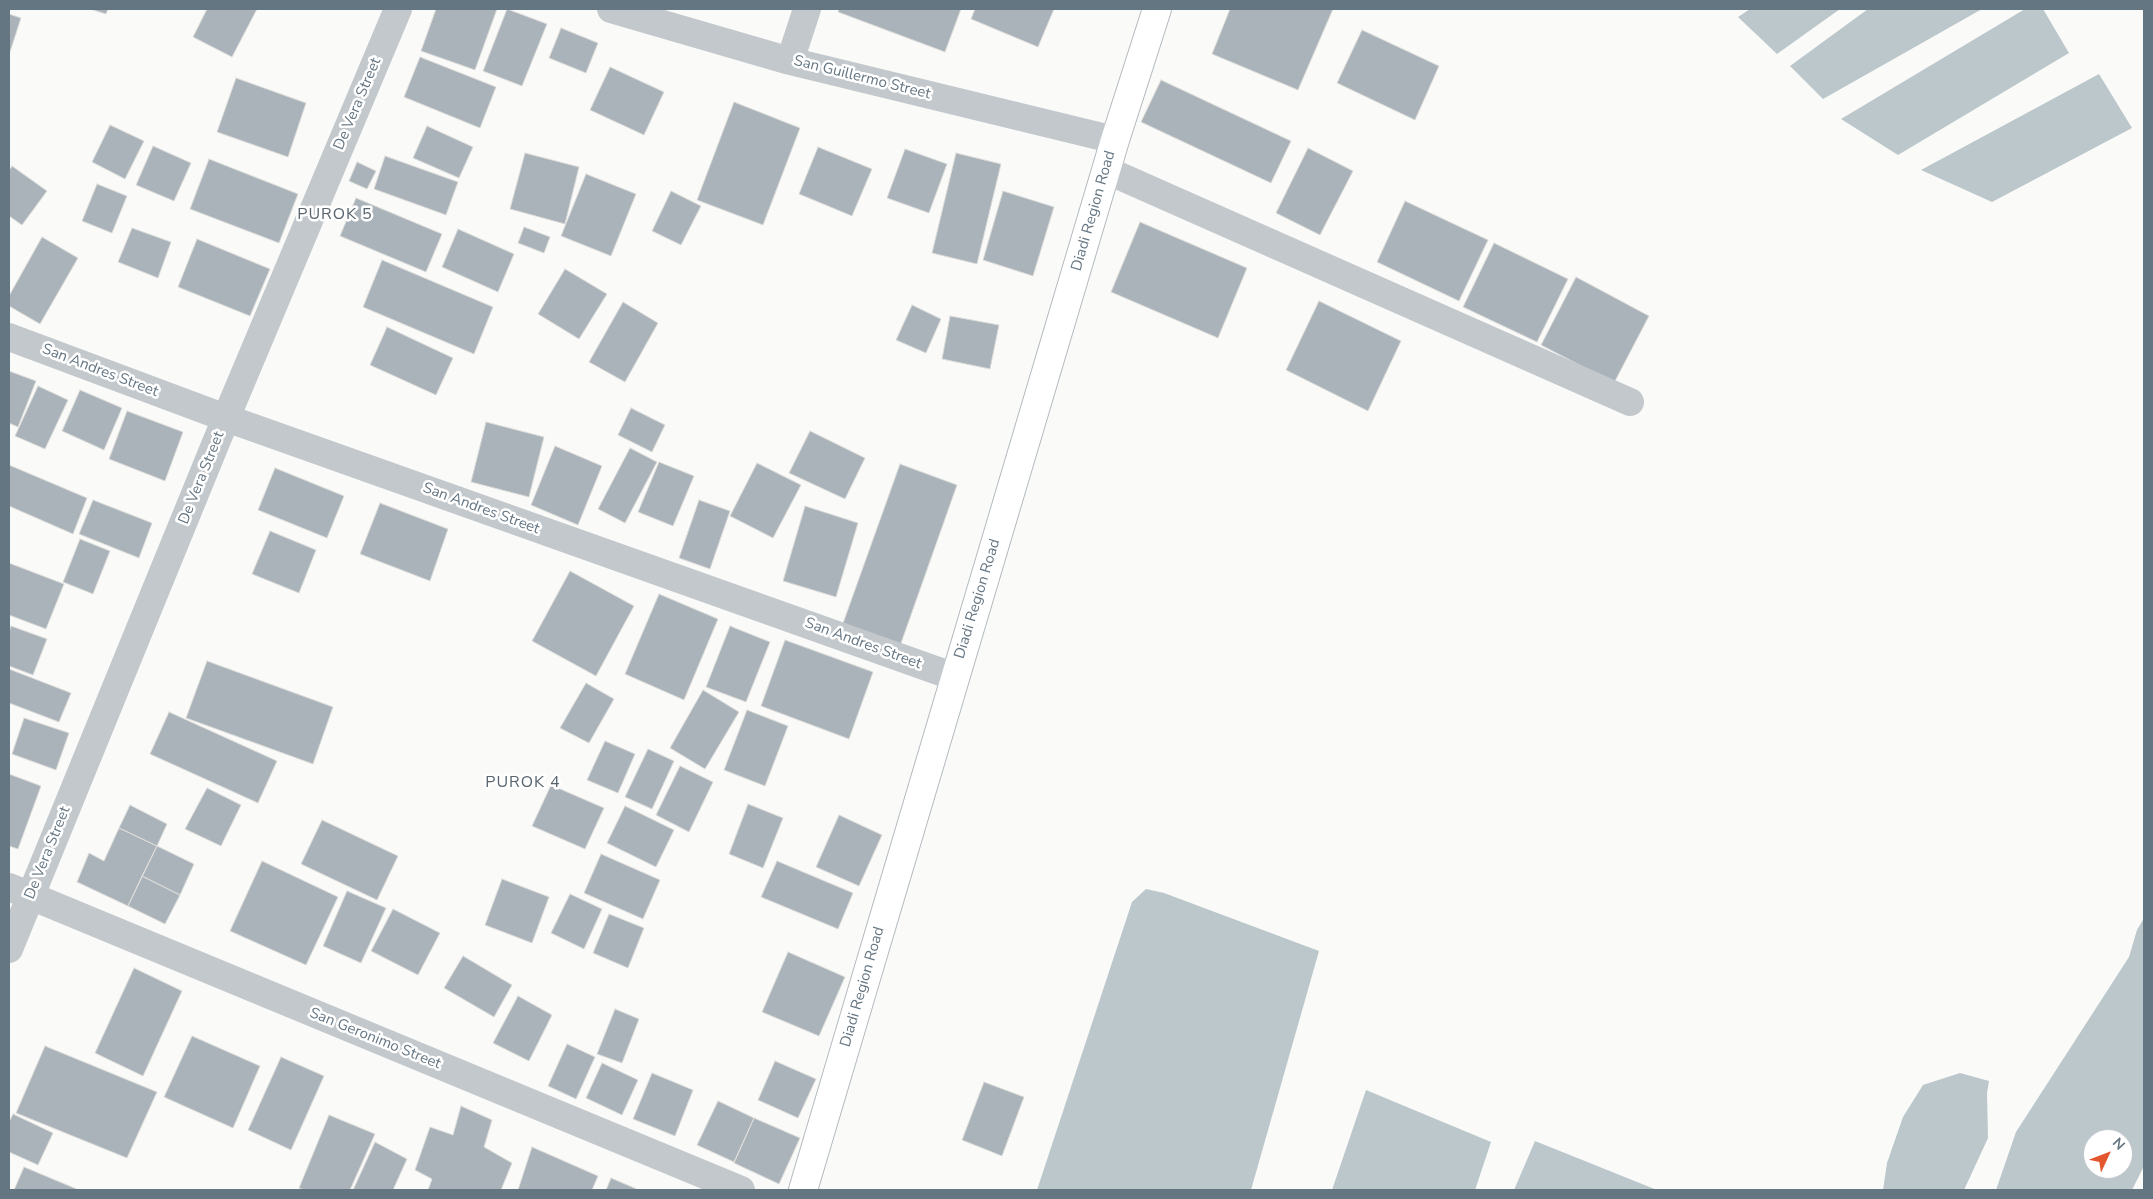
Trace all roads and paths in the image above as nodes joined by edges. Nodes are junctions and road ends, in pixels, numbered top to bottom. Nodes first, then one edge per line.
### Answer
1 (398, 9) edge
2 (611, 9) edge
3 (807, 9) edge
4 (1158, 9) edge
5 (790, 61) junction
6 (1115, 140) junction
7 (1106, 170) junction
8 (9, 337) edge
9 (1630, 402) dead end
10 (226, 418) junction
11 (955, 677) junction
12 (20, 892) edge
13 (9, 949) edge
14 (741, 1190) edge
15 (803, 1190) edge

1 - 10 street, De Vera Street
2 - 5 street, San Guillermo Street
3 - 5 street
4 - 6 main road, Diadi Region Road
5 - 6 street, San Guillermo Street
6 - 7 main road, Diadi Region Road
7 - 9 street
7 - 11 main road, Diadi Region Road
8 - 10 street, San Andres Street
10 - 11 street, San Andres Street
10 - 12 street, De Vera Street
11 - 15 main road, Diadi Region Road
12 - 13 street, De Vera Street
12 - 14 street, San Geronimo Street

